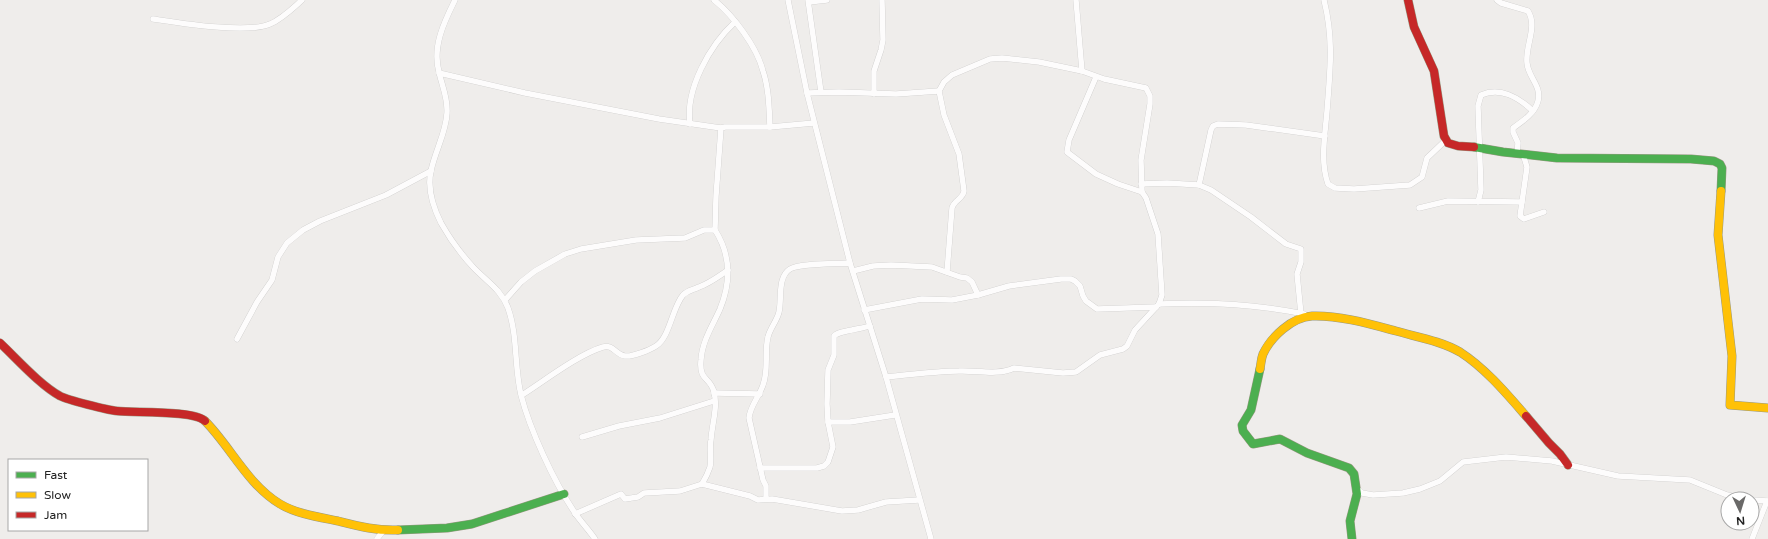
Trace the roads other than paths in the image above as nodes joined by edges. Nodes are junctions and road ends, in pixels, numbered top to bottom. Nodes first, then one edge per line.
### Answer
1 (302, 0) edge
2 (455, 0) edge
3 (714, 0) edge
4 (788, 0) edge
5 (827, 0) edge
6 (882, 0) edge
7 (1076, 0) edge
8 (1324, 0) edge
9 (1408, 0) edge
10 (1497, 0) edge
11 (808, 1) edge
12 (153, 19) dead end
13 (734, 22) junction
14 (1082, 71) junction
15 (439, 73) junction
16 (1096, 77) junction
17 (939, 91) junction
18 (821, 92) junction
19 (807, 93) junction
20 (874, 94) junction
21 (1533, 111) junction
22 (814, 122) junction
23 (690, 124) junction
24 (770, 127) junction
25 (721, 128) junction
26 (1325, 136) junction
27 (1446, 140) junction
28 (1480, 147) junction
29 (1520, 154) junction
30 (431, 171) junction
31 (1141, 184) junction
32 (1199, 185) junction
33 (1142, 192) junction
34 (1478, 202) junction
35 (1522, 202) junction
36 (1419, 208) dead end
37 (1544, 212) dead end
38 (715, 230) junction
39 (850, 263) junction
40 (728, 270) junction
41 (853, 271) junction
42 (947, 272) junction
43 (978, 295) junction
44 (505, 300) junction
45 (1157, 305) junction
46 (864, 310) junction
47 (1301, 314) junction
48 (1311, 316) junction
49 (870, 326) junction
50 (237, 339) dead end
51 (0, 344) edge
52 (886, 377) junction
53 (714, 393) junction
54 (760, 394) junction
55 (522, 395) junction
56 (714, 401) junction
57 (1768, 408) edge
58 (895, 415) junction
59 (828, 422) junction
60 (582, 437) dead end
61 (1568, 465) junction
62 (760, 468) junction
63 (702, 484) junction
64 (1357, 489) junction
65 (1720, 492) edge
66 (564, 494) junction
67 (766, 498) junction
68 (919, 500) junction
69 (1767, 501) edge
70 (575, 514) junction
71 (383, 531) junction
72 (377, 539) edge
73 (595, 539) edge
74 (931, 539) edge
75 (1352, 539) edge
76 (1752, 539) edge

1 - 12 street
2 - 15 street
3 - 13 street
4 - 19 street
5 - 11 street
6 - 20 street
7 - 14 street
8 - 26 street
9 - 27 street
10 - 21 street
11 - 18 street
13 - 23 street
13 - 24 street
14 - 16 street
14 - 17 street
15 - 23 street
15 - 30 street
16 - 31 street
16 - 33 street
17 - 20 street
17 - 42 street
18 - 19 street
18 - 20 street
19 - 22 street
21 - 28 street
21 - 29 street
22 - 24 street
22 - 39 street
23 - 25 street
24 - 25 street
25 - 38 street
26 - 27 street
26 - 32 street
27 - 28 street
28 - 29 street
28 - 34 street
29 - 35 street
29 - 57 street
30 - 44 street
30 - 50 street
31 - 32 street
31 - 33 street
32 - 47 street
33 - 45 street
34 - 35 street
34 - 36 street
35 - 37 street
38 - 40 street
38 - 44 street
39 - 41 street
39 - 54 street
40 - 53 street
40 - 55 street
41 - 42 street
41 - 46 street
42 - 43 street
43 - 45 street
43 - 46 street
44 - 55 street
45 - 47 street
45 - 52 street
46 - 49 street
47 - 48 street
48 - 61 street
48 - 64 street
49 - 52 street
49 - 59 street
51 - 71 street
52 - 58 street
53 - 54 street
53 - 56 street
54 - 62 street
55 - 66 street
56 - 60 street
56 - 63 street
58 - 59 street
58 - 68 street
59 - 62 street
61 - 64 street
61 - 65 street
62 - 67 street
63 - 67 street
63 - 70 street
64 - 75 street
66 - 70 street
66 - 71 street
67 - 68 street
68 - 74 street
69 - 76 street
70 - 73 street
71 - 72 street

